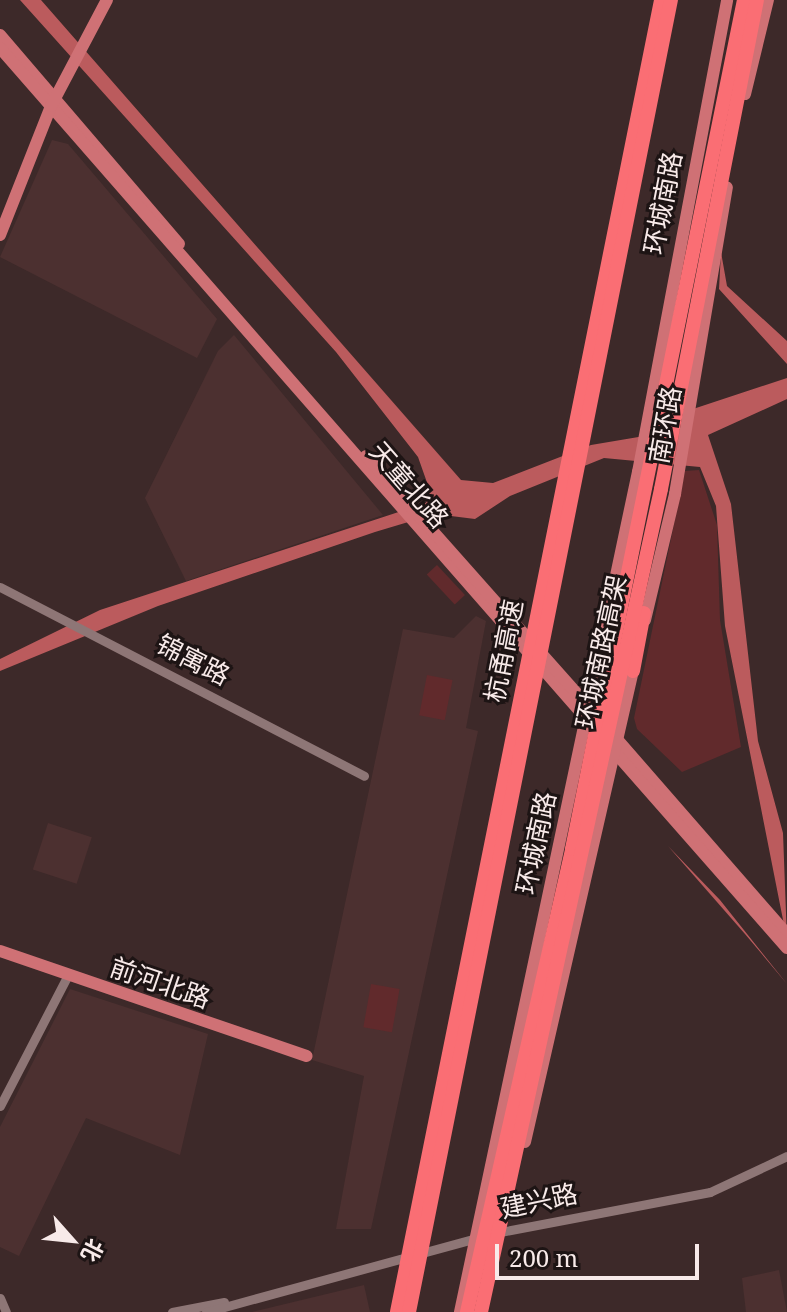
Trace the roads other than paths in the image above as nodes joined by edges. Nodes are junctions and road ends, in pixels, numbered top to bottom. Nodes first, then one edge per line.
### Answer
1 (98, 0) edge
2 (107, 0) edge
3 (661, 0) edge
4 (671, 0) edge
5 (727, 0) edge
6 (742, 0) edge
7 (759, 0) edge
8 (768, 0) edge
9 (0, 35) edge
10 (741, 45) junction
11 (0, 48) edge
12 (50, 98) junction
13 (0, 216) edge
14 (0, 235) edge
15 (702, 277) junction
16 (293, 381) junction
17 (646, 415) joint
18 (576, 441) junction
19 (638, 472) joint
20 (567, 487) junction
21 (675, 494) joint
22 (0, 587) edge
23 (633, 671) junction
24 (364, 776) dead end
25 (786, 939) edge
26 (0, 954) edge
27 (67, 978) junction
28 (305, 1059) dead end
29 (0, 1106) edge
30 (787, 1156) edge
31 (421, 1243) junction
32 (414, 1276) junction
33 (0, 1298) edge
34 (251, 1298) junction
35 (400, 1311) edge
36 (6, 1312) edge
37 (172, 1312) edge
38 (206, 1312) edge
39 (419, 1312) edge
40 (460, 1312) edge
41 (467, 1312) edge
42 (481, 1312) edge
43 (487, 1312) edge

1 - 12 main road
2 - 12 main road
3 - 18 highway, 杭甬高速
4 - 18 highway, 杭甬高速
5 - 17 main road, 环城南路
6 - 10 highway, 环城南路高架
7 - 10 highway
8 - 21 main road, 南环路
9 - 12 main road
10 - 15 highway, 环城南路高架
10 - 41 highway, 环城南路高架
11 - 12 main road, 天童北路
12 - 13 main road
12 - 14 main road
12 - 16 main road, 天童北路
12 - 16 main road, 天童北路
15 - 23 highway
15 - 42 highway, 环城南路高架
16 - 25 main road, 天童北路
17 - 19 main road, 南环路
18 - 20 highway, 杭甬高速
19 - 40 main road, 环城南路
20 - 31 highway, 杭甬高速
20 - 31 highway, 杭甬高速
21 - 23 main road, 环城南路
22 - 24 street, 锦寓路
23 - 43 main road, 环城南路
26 - 27 main road, 前河北路
27 - 28 main road, 前河北路
27 - 29 street
30 - 34 street, 建兴路
31 - 32 highway, 杭甬高速
32 - 35 highway, 杭甬高速
32 - 39 highway
33 - 36 street
34 - 37 street
34 - 38 street

